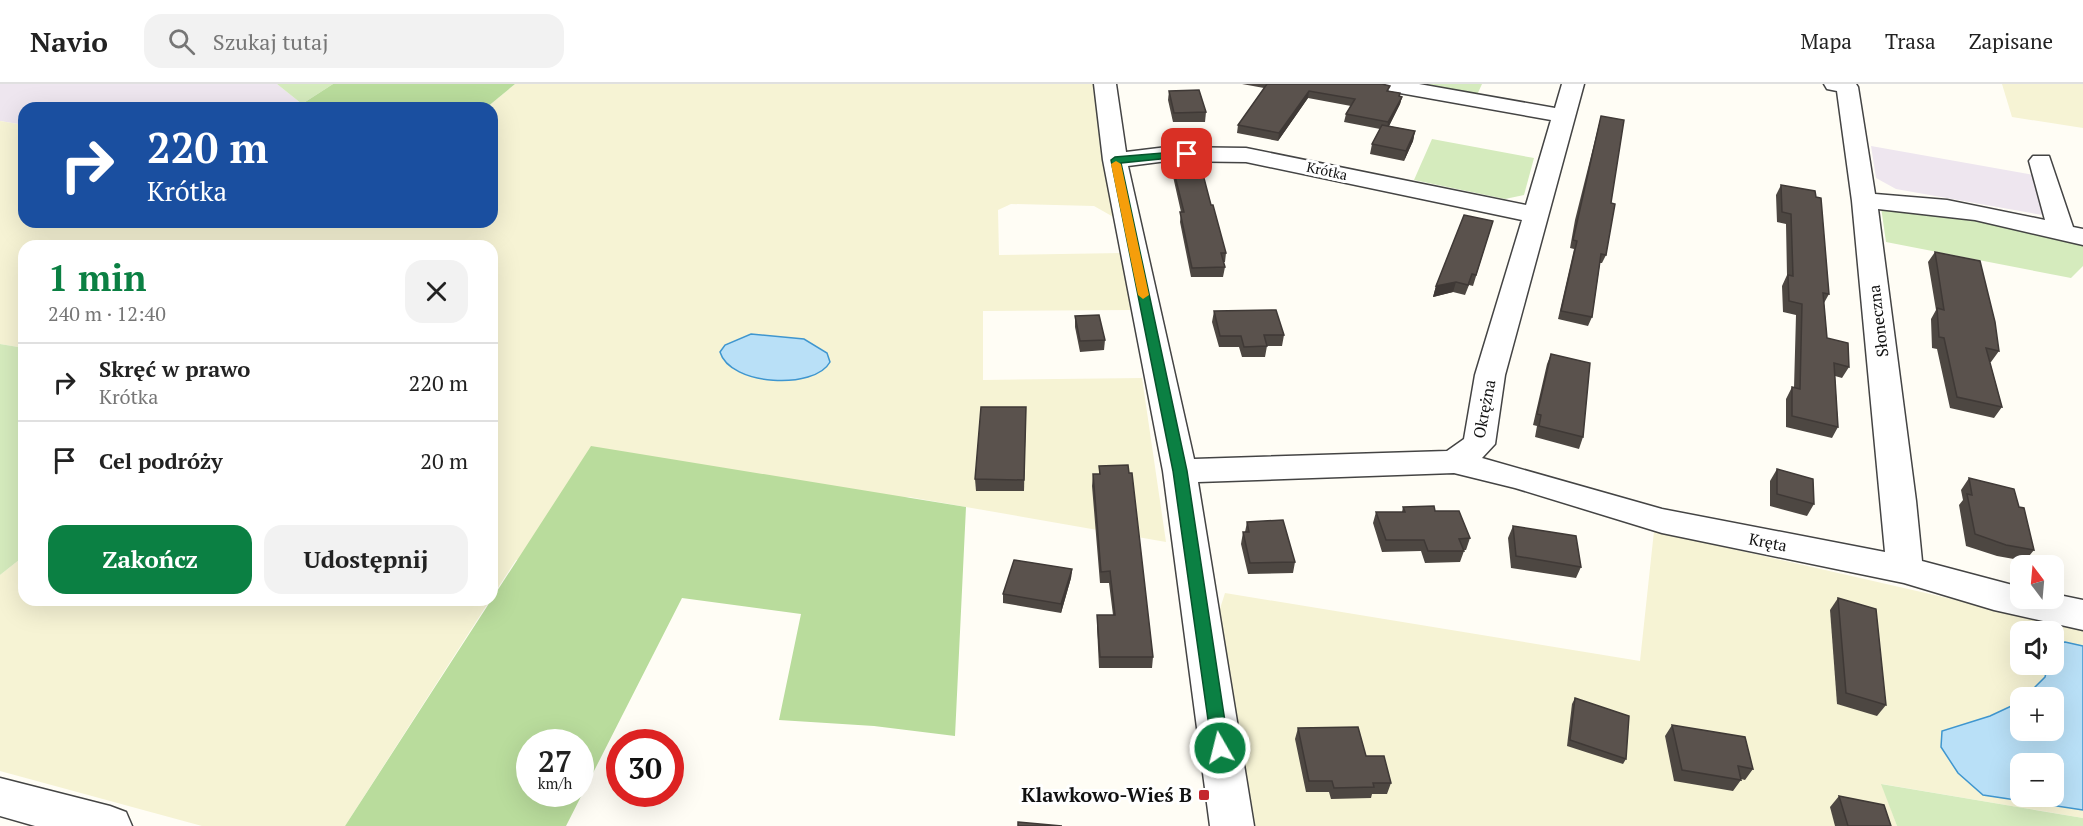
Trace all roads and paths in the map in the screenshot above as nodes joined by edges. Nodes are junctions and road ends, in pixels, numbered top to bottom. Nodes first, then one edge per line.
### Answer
1 (1383, 84) edge
2 (1572, 84) edge
3 (1835, 84) edge
4 (1109, 86) edge
5 (1563, 116) junction
6 (1115, 160) junction
7 (2041, 161) dead end
8 (1864, 201) junction
9 (1536, 215) junction
10 (2072, 234) edge
11 (1454, 462) junction
12 (1180, 471) junction
13 (1904, 569) junction
14 (2083, 615) edge
15 (0, 797) edge
16 (110, 826) edge
17 (1232, 826) edge

1 - 5 street
2 - 5 street, Okrężna
3 - 8 street, Słoneczna
4 - 6 street
5 - 9 street, Okrężna
6 - 9 street, Krótka
6 - 12 street
7 - 10 street
8 - 10 street
8 - 13 street, Słoneczna
9 - 11 street, Okrężna
11 - 12 street
11 - 13 street, Kręta
12 - 17 street
13 - 14 street, Kręta
15 - 16 street

